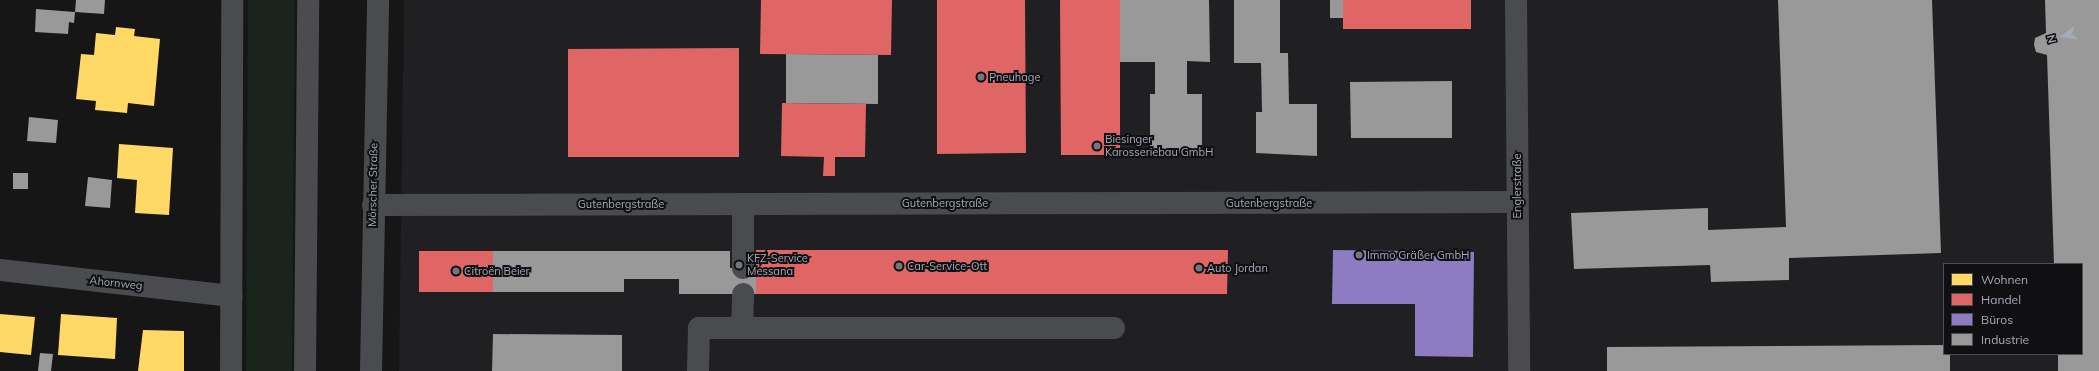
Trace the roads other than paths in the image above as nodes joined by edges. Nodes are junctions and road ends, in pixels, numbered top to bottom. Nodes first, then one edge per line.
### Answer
1 (232, 0) edge
2 (308, 0) edge
3 (378, 0) edge
4 (1516, 0) edge
5 (1517, 202) junction
6 (743, 204) junction
7 (373, 205) junction
8 (743, 268) dead end
9 (0, 270) edge
10 (743, 294) dead end
11 (232, 296) junction
12 (742, 328) junction
13 (1114, 328) dead end
14 (231, 371) edge
15 (305, 371) edge
16 (371, 371) edge
17 (698, 371) edge
18 (1519, 371) edge

1 - 11 street
2 - 15 main road
3 - 7 street, Mörscher Straße
4 - 5 street, Englerstraße
5 - 6 street, Gutenbergstraße
5 - 18 street, Englerstraße
6 - 7 street, Gutenbergstraße
6 - 8 street
7 - 16 street, Mörscher Straße
9 - 11 street, Ahornweg
10 - 12 street
11 - 14 street
12 - 13 street
12 - 17 street

